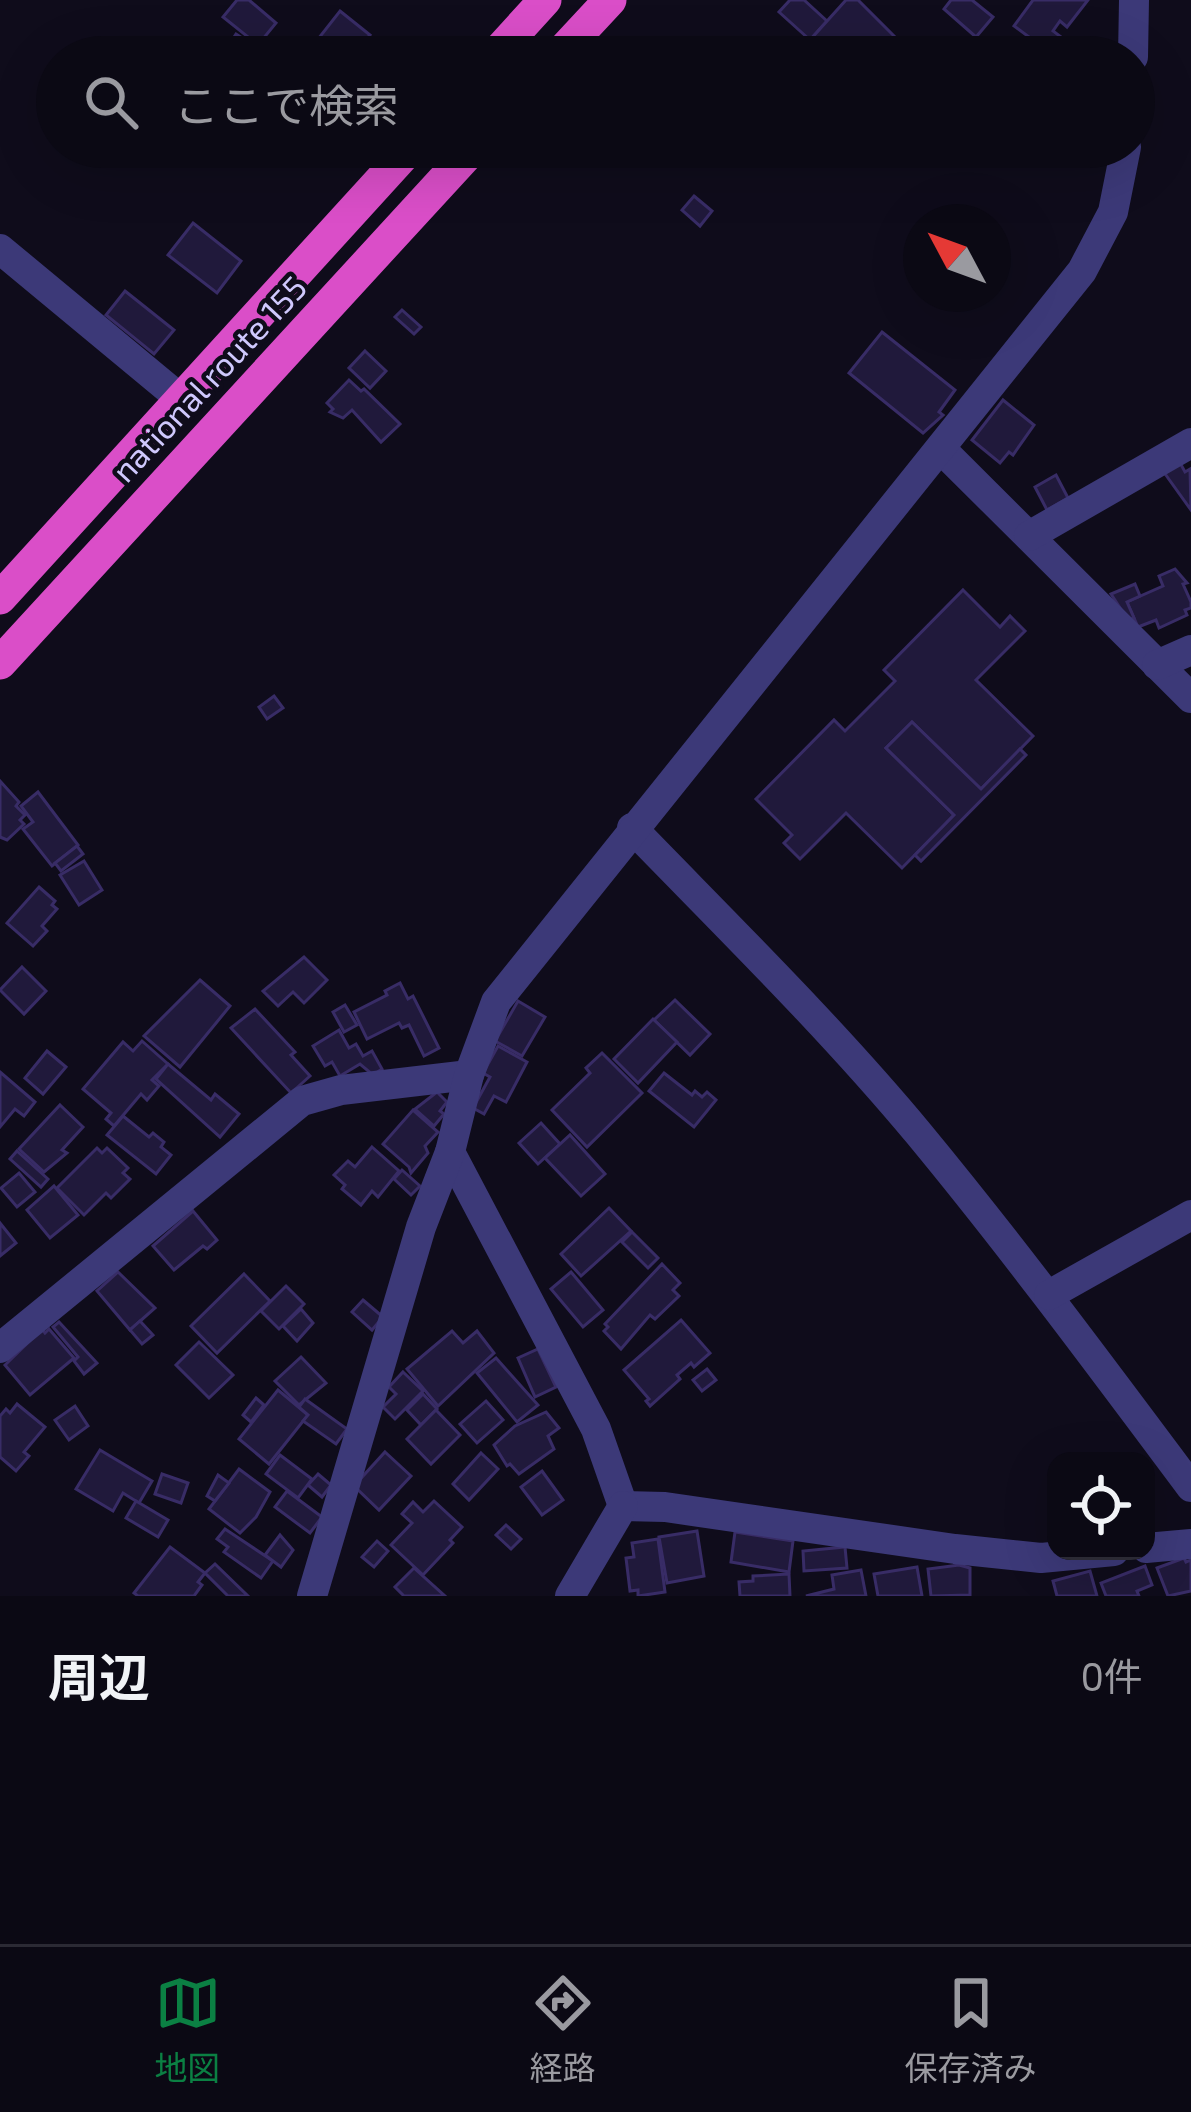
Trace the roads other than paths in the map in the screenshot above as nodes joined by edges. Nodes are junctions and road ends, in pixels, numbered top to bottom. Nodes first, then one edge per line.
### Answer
1 (545, 0) edge
2 (610, 0) edge
3 (1134, 0) edge
4 (512, 36) edge
5 (577, 36) edge
6 (1133, 36) edge
7 (393, 168) edge
8 (455, 168) edge
9 (1122, 168) edge
10 (0, 249) edge
11 (182, 400) junction
12 (1191, 443) edge
13 (941, 449) junction
14 (1029, 536) junction
15 (0, 598) edge
16 (1191, 650) edge
17 (0, 663) edge
18 (1157, 665) junction
19 (1191, 698) edge
20 (632, 828) junction
21 (469, 1075) junction
22 (449, 1152) junction
23 (1191, 1215) edge
24 (1049, 1295) junction
25 (0, 1348) edge
26 (1191, 1487) edge
27 (623, 1506) junction
28 (1191, 1544) edge
29 (1155, 1547) edge
30 (1047, 1557) edge
31 (312, 1596) edge
32 (570, 1596) edge

1 - 4 highway
2 - 5 highway
3 - 6 street
7 - 11 highway, national route 155
8 - 17 highway, national route 155
9 - 13 street
10 - 11 street
11 - 15 highway, national route 155
12 - 14 street
13 - 14 street
13 - 20 street
14 - 18 street
16 - 18 street
18 - 19 street
20 - 21 street
20 - 24 street
21 - 22 street
21 - 25 street
22 - 27 street
22 - 31 street
23 - 24 street
24 - 26 street
27 - 30 street
27 - 32 street
28 - 29 street

